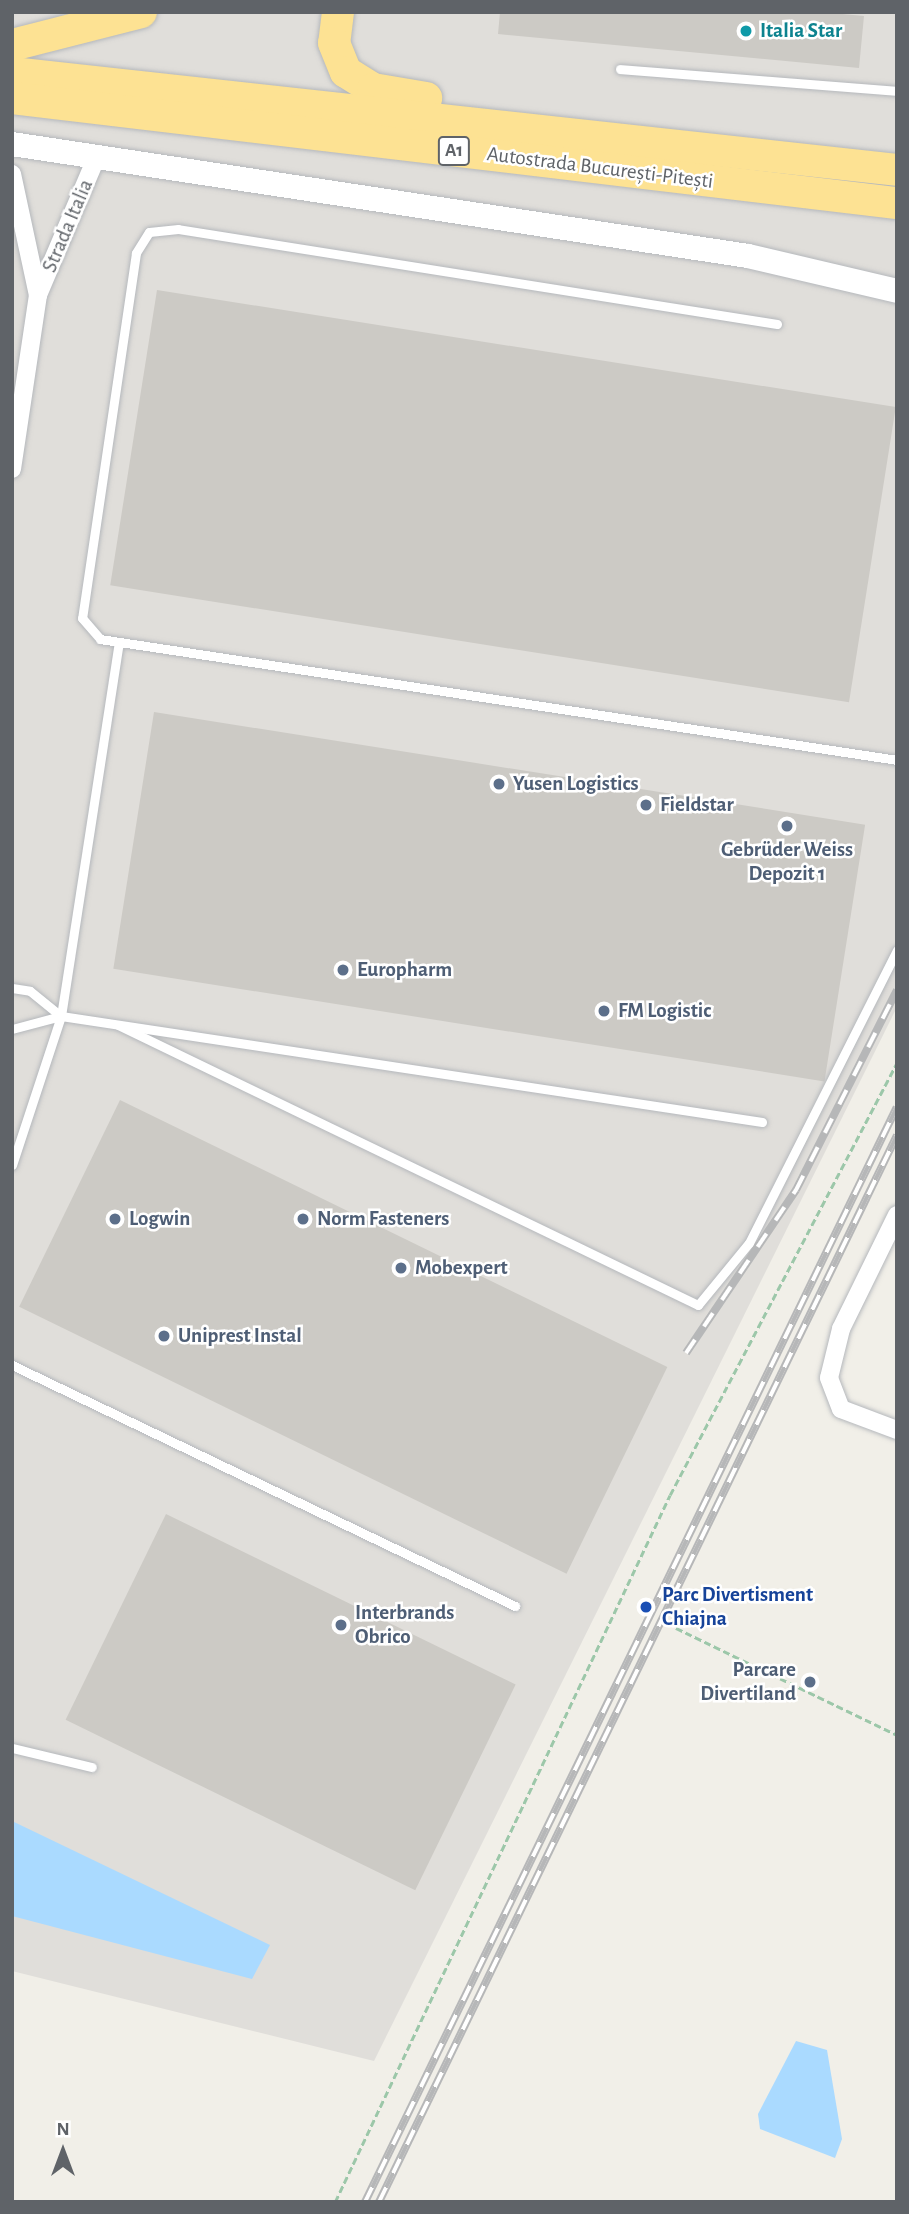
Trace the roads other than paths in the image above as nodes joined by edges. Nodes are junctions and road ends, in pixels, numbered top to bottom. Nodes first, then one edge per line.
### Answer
1 (141, 12) edge
2 (338, 12) edge
3 (12, 45) edge
4 (620, 69) dead end
5 (12, 73) edge
6 (897, 91) edge
7 (12, 99) edge
8 (12, 144) edge
9 (97, 156) junction
10 (897, 164) edge
11 (897, 170) edge
12 (12, 174) edge
13 (897, 203) edge
14 (897, 291) edge
15 (38, 295) junction
16 (777, 324) dead end
17 (13, 462) edge
18 (119, 642) junction
19 (897, 760) edge
20 (897, 950) edge
21 (12, 988) edge
22 (61, 1016) junction
23 (118, 1025) junction
24 (12, 1029) edge
25 (762, 1122) dead end
26 (12, 1165) edge
27 (897, 1215) edge
28 (12, 1366) edge
29 (897, 1430) edge
30 (515, 1606) dead end
31 (12, 1748) edge
32 (92, 1767) dead end

1 - 3 highway
2 - 10 highway
4 - 6 lane
5 - 11 highway, Autostrada București-Pitești / A1
7 - 13 highway, Autostrada București-Pitești / A1
8 - 9 main road
9 - 14 main road
9 - 15 street, Strada Italia
12 - 15 street, Strada Italia
15 - 17 street, Strada Italia
16 - 18 lane
18 - 19 lane
18 - 22 lane
20 - 23 lane
21 - 22 lane
22 - 23 lane
22 - 24 lane
22 - 26 lane
23 - 25 lane
27 - 29 street
28 - 30 lane
31 - 32 lane

